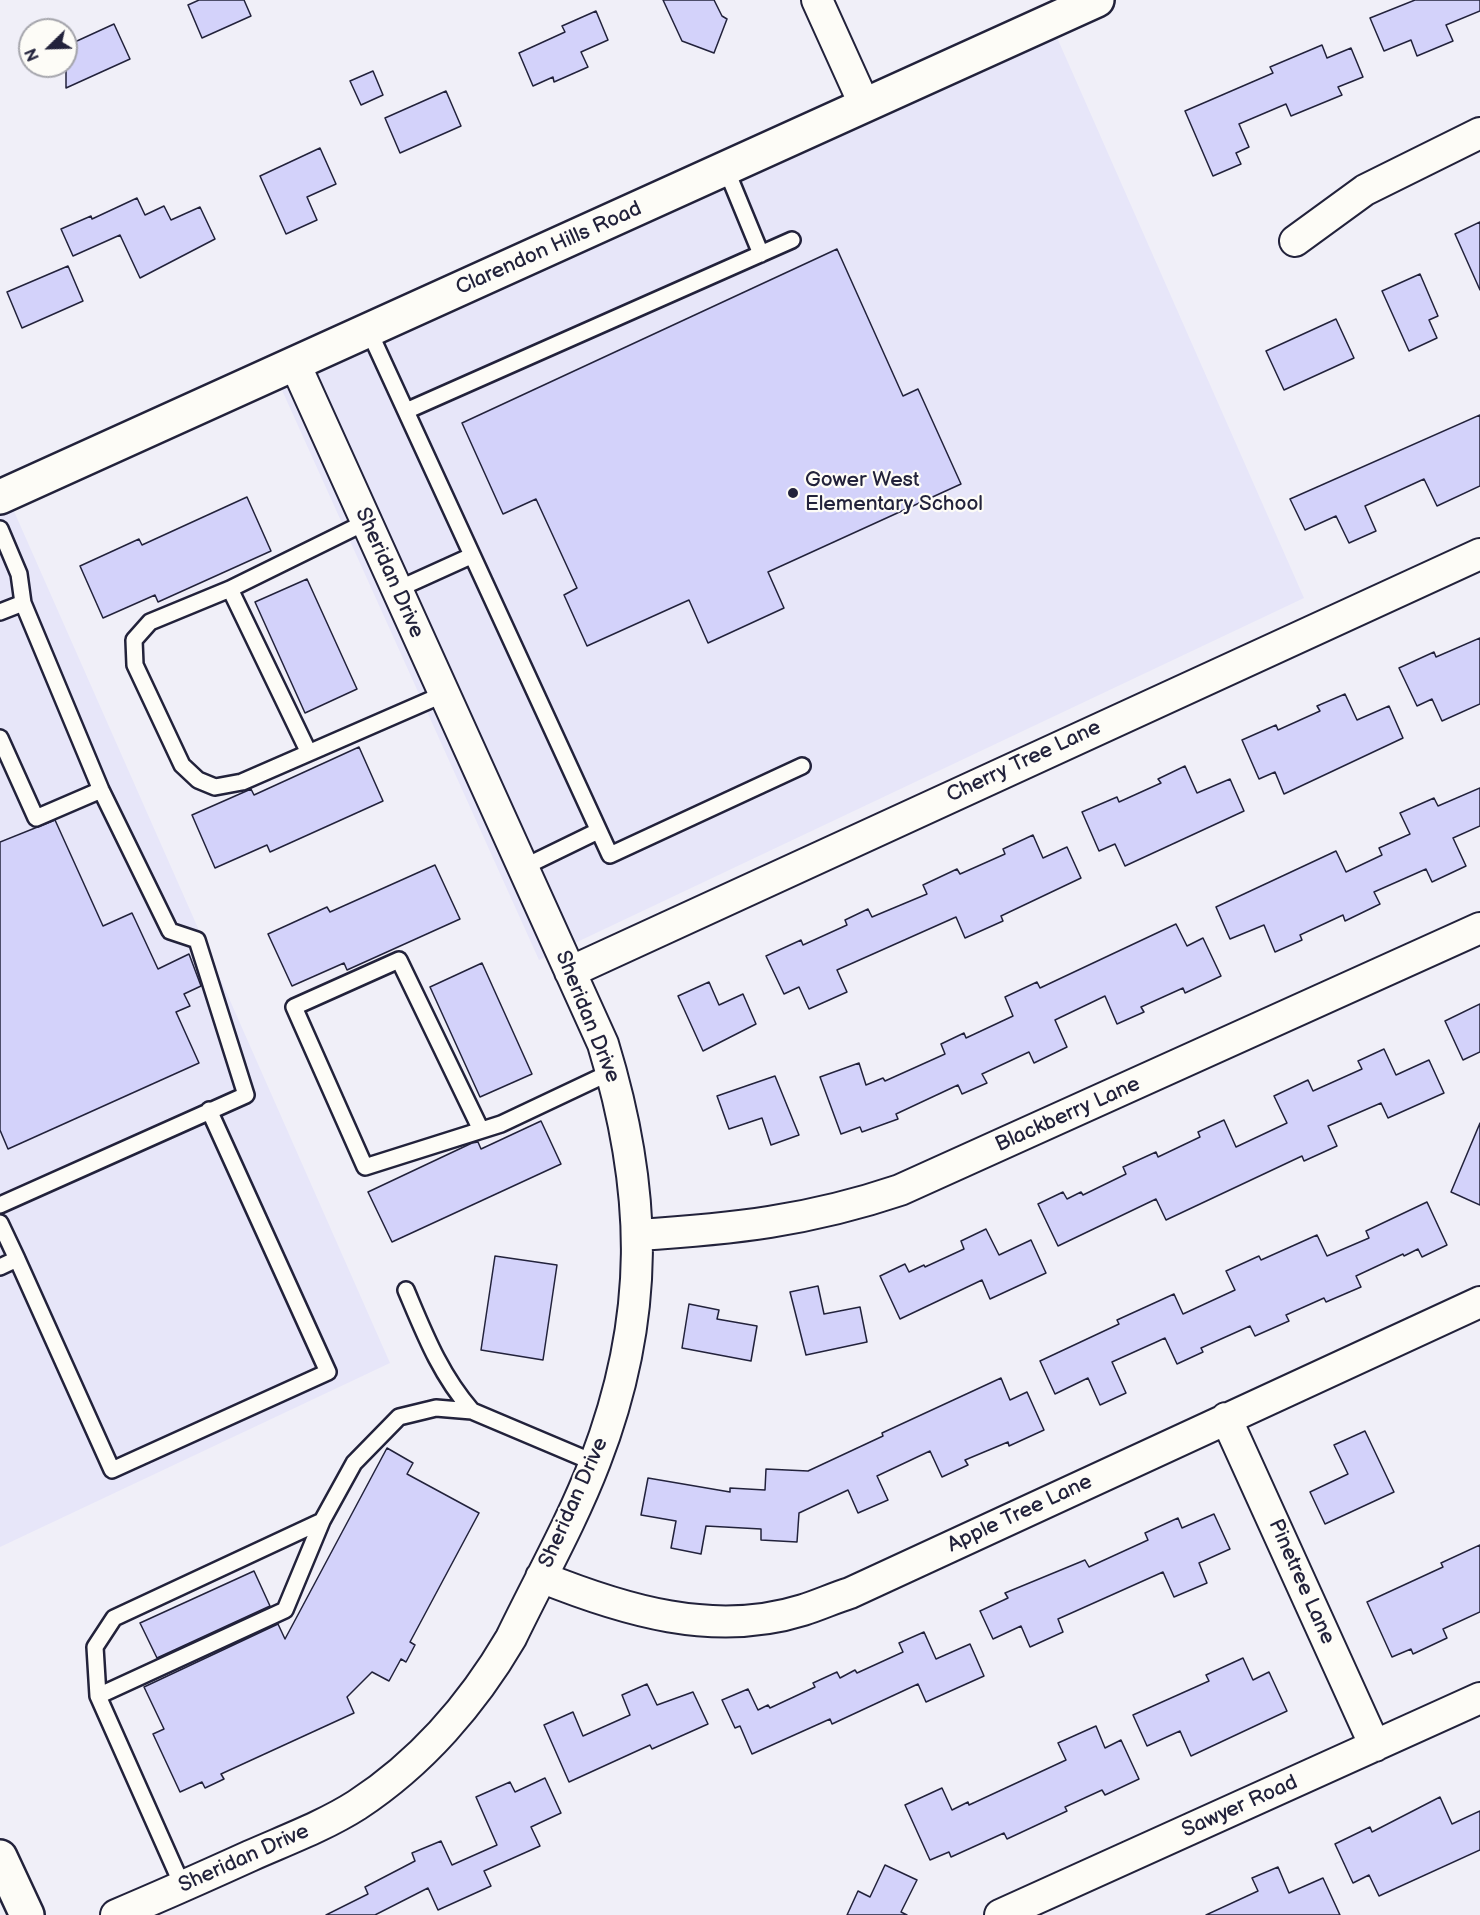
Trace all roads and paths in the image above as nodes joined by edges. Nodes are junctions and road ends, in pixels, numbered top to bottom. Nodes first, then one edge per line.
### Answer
1 (817, 0) edge
2 (1097, 0) edge
3 (866, 106) junction
4 (1480, 133) edge
5 (726, 169) junction
6 (792, 240) dead end
7 (1295, 241) dead end
8 (761, 254) junction
9 (369, 331) junction
10 (295, 364) junction
11 (406, 411) junction
12 (0, 497) edge
13 (366, 522) junction
14 (0, 529) edge
15 (1480, 554) edge
16 (471, 556) junction
17 (230, 589) junction
18 (396, 590) junction
19 (23, 603) junction
20 (0, 612) edge
21 (444, 694) junction
22 (0, 738) edge
23 (309, 753) junction
24 (802, 766) dead end
25 (101, 790) junction
26 (598, 831) junction
27 (522, 868) junction
28 (1480, 928) edge
29 (570, 972) junction
30 (611, 1072) junction
31 (209, 1110) junction
32 (481, 1130) junction
33 (0, 1205) edge
34 (0, 1223) edge
35 (637, 1235) junction
36 (17, 1259) junction
37 (0, 1267) edge
38 (406, 1290) dead end
39 (1480, 1302) edge
40 (472, 1411) junction
41 (1226, 1418) junction
42 (595, 1463) junction
43 (322, 1521) junction
44 (541, 1577) junction
45 (98, 1696) junction
46 (1480, 1698) edge
47 (1375, 1746) junction
48 (0, 1857) edge
49 (183, 1887) junction
50 (27, 1915) edge
51 (116, 1915) edge
52 (999, 1915) edge

1 - 3 street
2 - 3 street, Clarendon Hills Road
3 - 5 street, Clarendon Hills Road
4 - 7 street
5 - 8 lane
5 - 9 street, Clarendon Hills Road
6 - 8 lane
8 - 11 lane
9 - 10 street, Clarendon Hills Road
9 - 11 lane
10 - 12 street, Clarendon Hills Road
10 - 13 street, Sheridan Drive
11 - 16 lane
13 - 17 lane
13 - 18 street, Sheridan Drive
14 - 19 lane
15 - 29 street, Cherry Tree Lane
16 - 18 lane
16 - 26 lane
17 - 23 lane
17 - 23 lane
18 - 21 street, Sheridan Drive
19 - 20 lane
19 - 25 lane
21 - 23 lane
21 - 27 street, Sheridan Drive
22 - 25 lane
24 - 26 lane
25 - 31 lane
26 - 27 lane
27 - 29 street, Sheridan Drive
28 - 35 street, Blackberry Lane
29 - 30 street, Sheridan Drive
30 - 32 lane
30 - 35 street, Sheridan Drive
31 - 33 lane
31 - 36 lane
32 - 32 lane
34 - 36 lane
35 - 42 street, Sheridan Drive
36 - 37 lane
38 - 40 lane
39 - 41 street, Apple Tree Lane
40 - 42 lane
40 - 43 lane
41 - 44 street, Apple Tree Lane
41 - 47 street, Pinetree Lane
42 - 44 street, Sheridan Drive
43 - 45 lane
43 - 45 lane
44 - 49 street, Sheridan Drive
45 - 49 lane
46 - 47 street, Sawyer Road
47 - 52 street, Sawyer Road
48 - 50 street
49 - 51 street, Sheridan Drive

